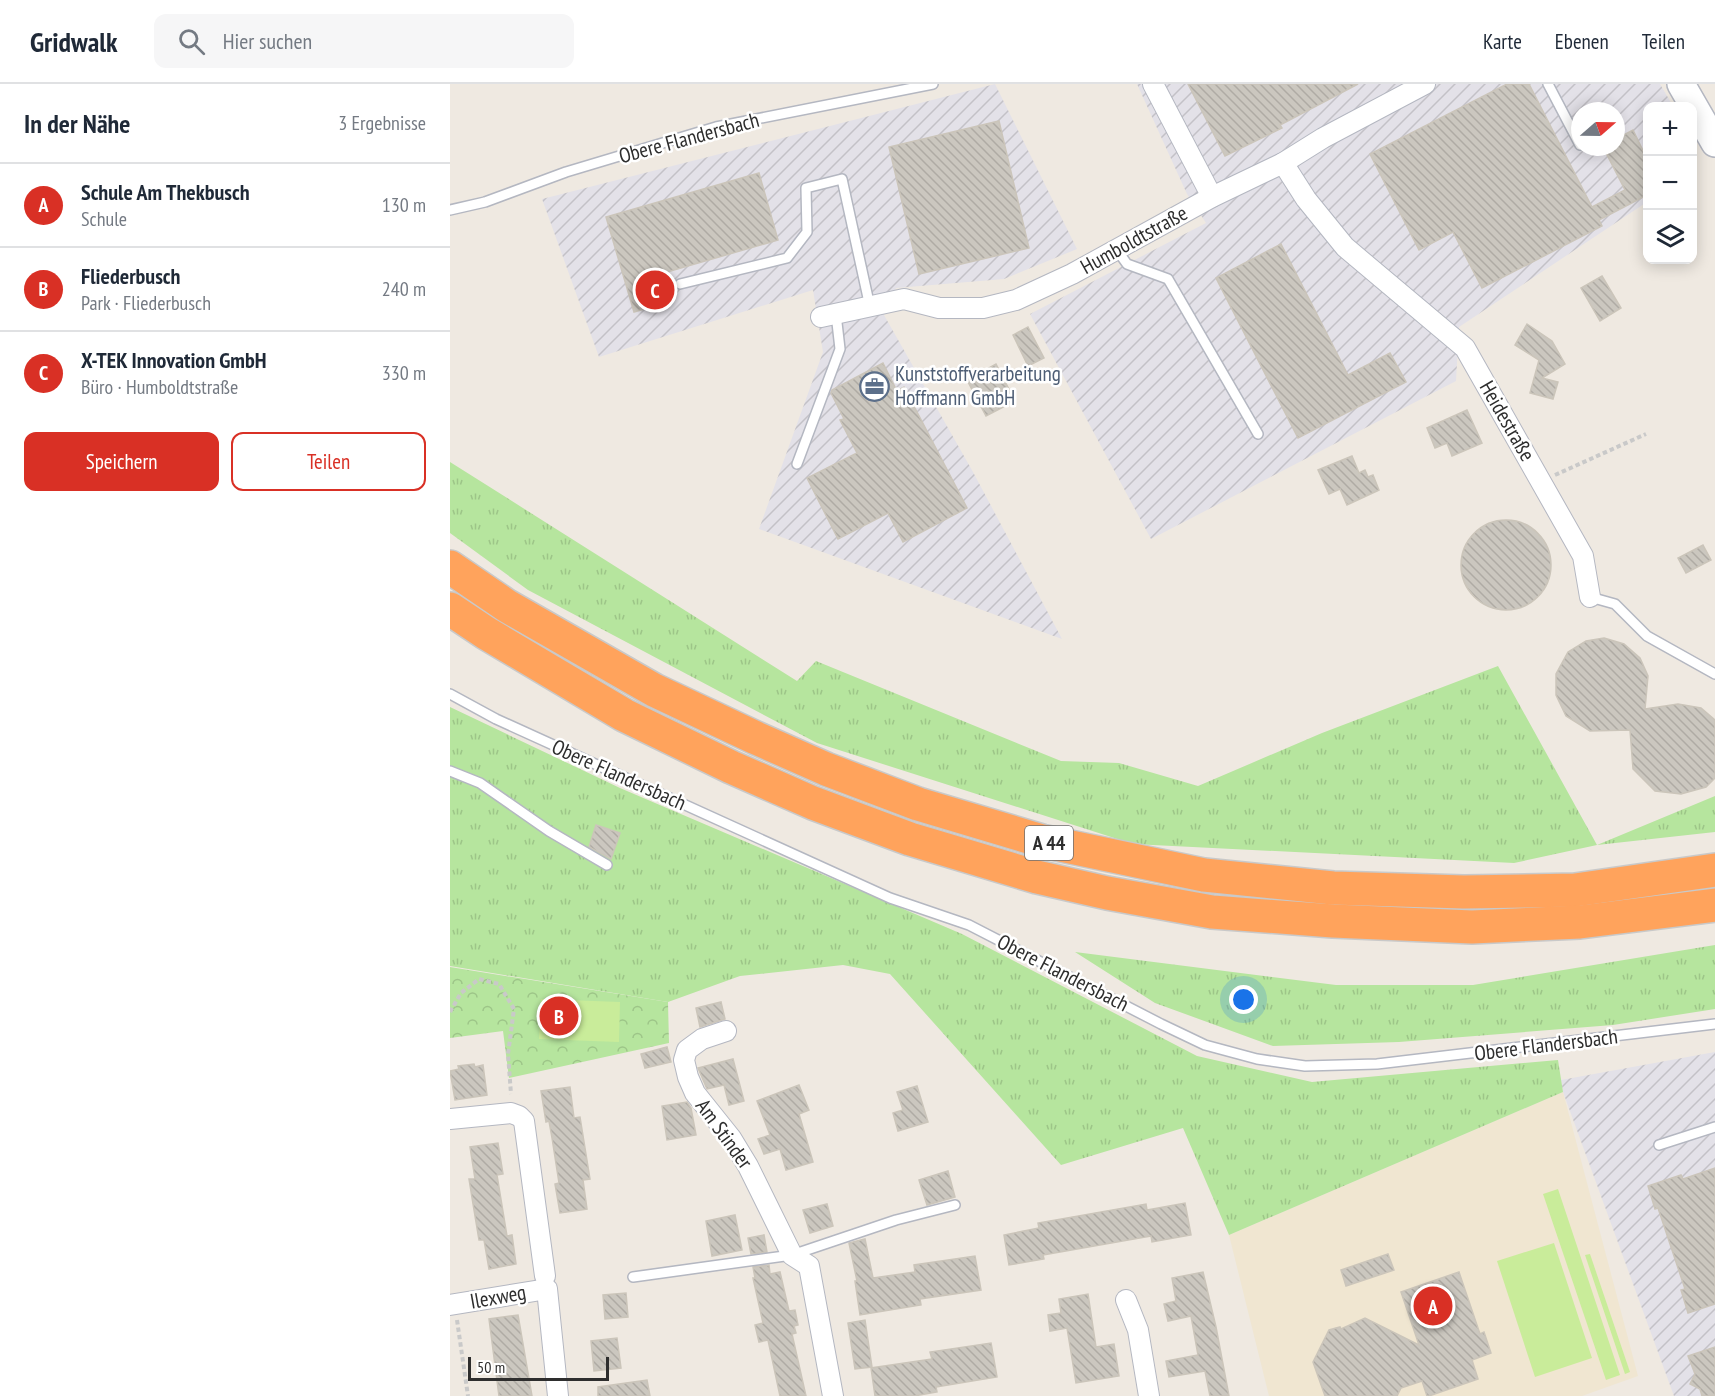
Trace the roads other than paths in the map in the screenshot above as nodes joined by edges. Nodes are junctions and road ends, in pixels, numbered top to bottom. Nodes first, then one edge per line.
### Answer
1 (933, 84) edge
2 (1153, 84) edge
3 (1425, 84) edge
4 (1548, 84) edge
5 (1681, 84) edge
6 (1571, 128) edge
7 (1715, 143) edge
8 (1284, 163) junction
9 (1212, 197) junction
10 (450, 210) edge
11 (1117, 249) junction
12 (680, 284) dead end
13 (870, 307) junction
14 (828, 316) joint
15 (1258, 434) dead end
16 (797, 464) dead end
17 (450, 567) edge
18 (1590, 597) joint
19 (450, 609) edge
20 (1715, 674) edge
21 (450, 694) edge
22 (450, 771) edge
23 (607, 865) dead end
24 (1715, 870) edge
25 (1715, 905) edge
26 (1715, 1024) edge
27 (726, 1031) dead end
28 (450, 1119) edge
29 (1715, 1127) edge
30 (1659, 1145) dead end
31 (955, 1205) dead end
32 (792, 1255) junction
33 (633, 1276) dead end
34 (546, 1282) junction
35 (1126, 1299) dead end
36 (452, 1305) edge
37 (558, 1396) edge
38 (833, 1396) edge
39 (1149, 1396) edge

1 - 10 lane, Obere Flandersbach
2 - 9 street
3 - 8 street, Humboldtstraße
4 - 6 lane
5 - 7 street
8 - 9 street, Humboldtstraße
8 - 18 street, Heidestraße
9 - 11 street, Humboldtstraße
11 - 13 street, Humboldtstraße
11 - 15 lane
12 - 13 lane
13 - 14 street, Humboldtstraße
14 - 16 lane
17 - 24 highway, A 44
18 - 20 lane, Heidestraße
19 - 25 highway, A 44
21 - 26 lane, Obere Flandersbach
22 - 23 lane
27 - 32 street, Am Stinder
28 - 34 street
29 - 30 lane
31 - 32 lane
32 - 33 lane
32 - 38 street, Am Stinder
34 - 36 street, Ilexweg
34 - 37 street
35 - 39 street

